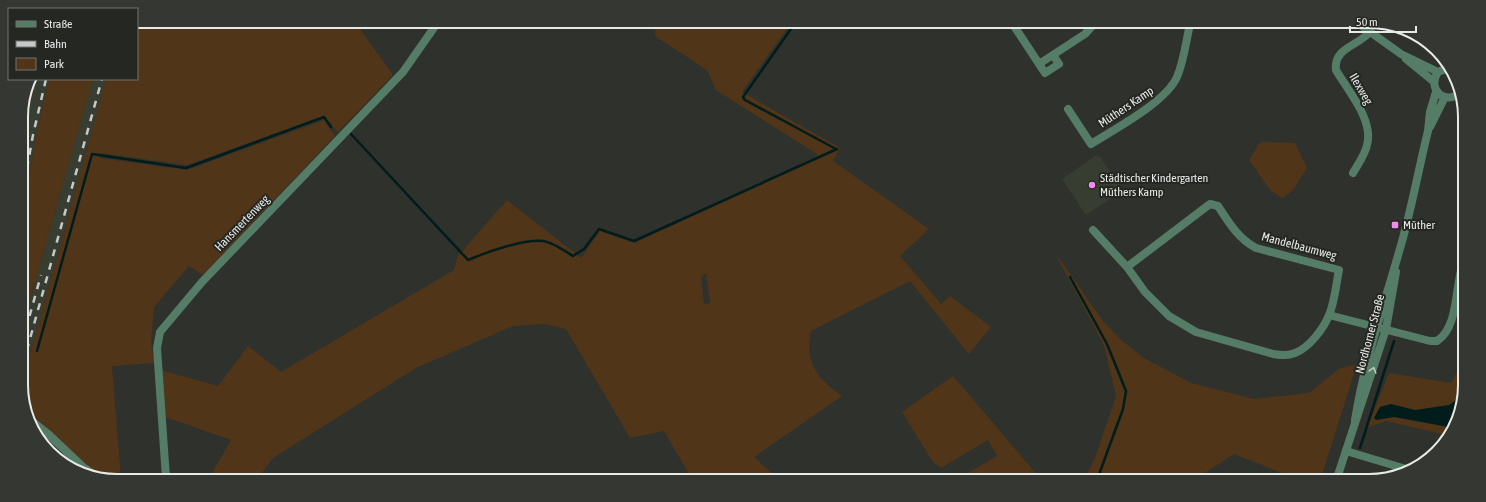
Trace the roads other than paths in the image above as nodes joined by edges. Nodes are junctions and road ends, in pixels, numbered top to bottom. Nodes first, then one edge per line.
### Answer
1 (434, 28) edge
2 (1015, 28) edge
3 (1090, 28) edge
4 (1189, 28) edge
5 (1365, 28) edge
6 (1370, 32) junction
7 (1401, 54) junction
8 (1444, 70) edge
9 (1438, 72) junction
10 (1433, 82) junction
11 (1436, 92) junction
12 (1455, 96) edge
13 (1445, 97) junction
14 (1068, 110) dead end
15 (1428, 131) junction
16 (1353, 173) dead end
17 (1093, 230) dead end
18 (1127, 267) junction
19 (1458, 310) edge
20 (1329, 315) junction
21 (1382, 328) junction
22 (38, 426) edge
23 (1346, 451) junction
24 (83, 467) edge
25 (1401, 468) edge
26 (166, 474) edge
27 (1338, 474) edge

1 - 26 street, Hansmertenweg
2 - 3 street
4 - 14 street, Müthers Kamp
5 - 6 street
6 - 7 street
6 - 16 street, Ilexweg
7 - 9 street
7 - 10 street
8 - 9 street
9 - 10 street
10 - 11 street
11 - 13 street
11 - 15 street, Nordhorner Straße
12 - 13 street
13 - 15 street, Nordhorner Straße
15 - 21 street, Nordhorner Straße
17 - 18 street, Mandelbaumweg
18 - 20 street, Mandelbaumweg
18 - 20 street, Mandelbaumweg
19 - 21 street
20 - 21 street
21 - 23 street, Nordhorner Straße
22 - 24 street
23 - 25 street
23 - 27 street, Nordhorner Straße

